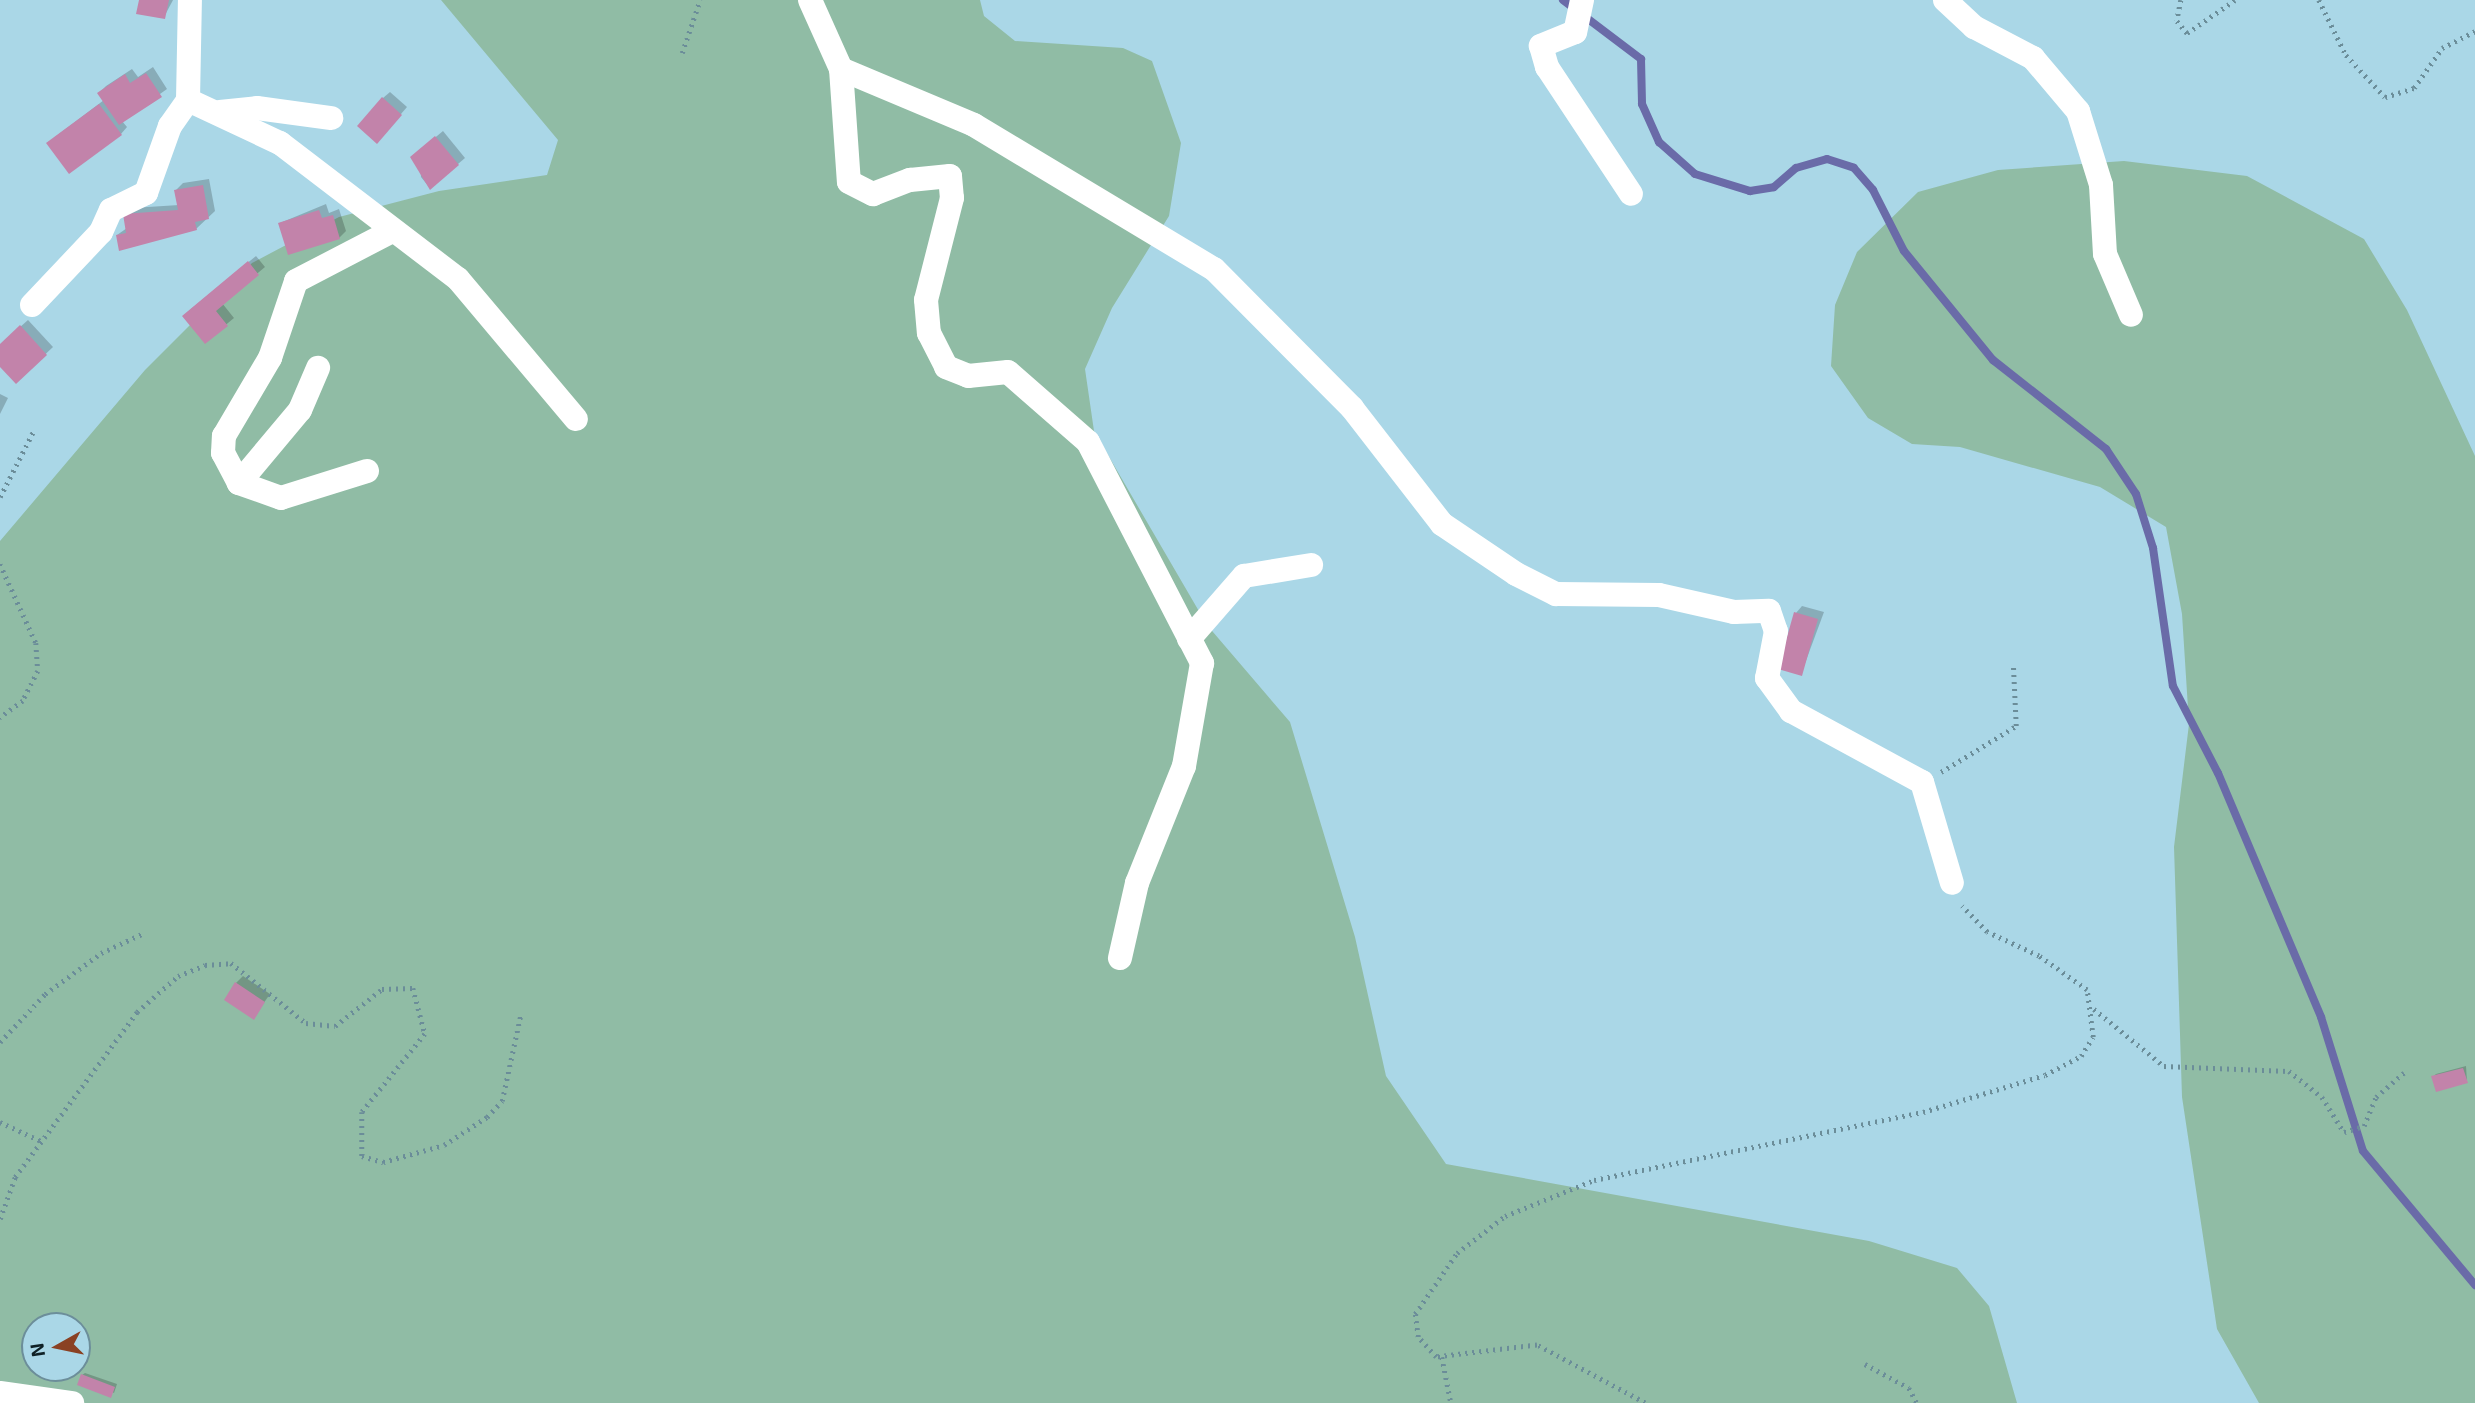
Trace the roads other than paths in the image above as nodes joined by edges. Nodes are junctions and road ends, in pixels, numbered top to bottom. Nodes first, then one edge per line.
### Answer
1 (190, 0) edge
2 (810, 0) edge
3 (1582, 0) edge
4 (1945, 0) edge
5 (841, 69) junction
6 (188, 100) junction
7 (219, 112) junction
8 (331, 118) dead end
9 (1631, 194) dead end
10 (390, 232) junction
11 (32, 305) dead end
12 (2131, 316) dead end
13 (318, 368) dead end
14 (576, 419) dead end
15 (367, 471) dead end
16 (239, 483) junction
17 (1311, 565) dead end
18 (1189, 639) junction
19 (1952, 883) road end
20 (1120, 958) dead end
21 (0, 1393) edge
22 (72, 1403) edge

1 - 6 street
2 - 5 street
3 - 9 street
4 - 12 street
5 - 18 street
5 - 19 street
6 - 7 street
6 - 11 street
7 - 8 street
7 - 10 street
10 - 14 street
10 - 16 street
13 - 16 street
15 - 16 street
17 - 18 street
18 - 20 street
21 - 22 street

